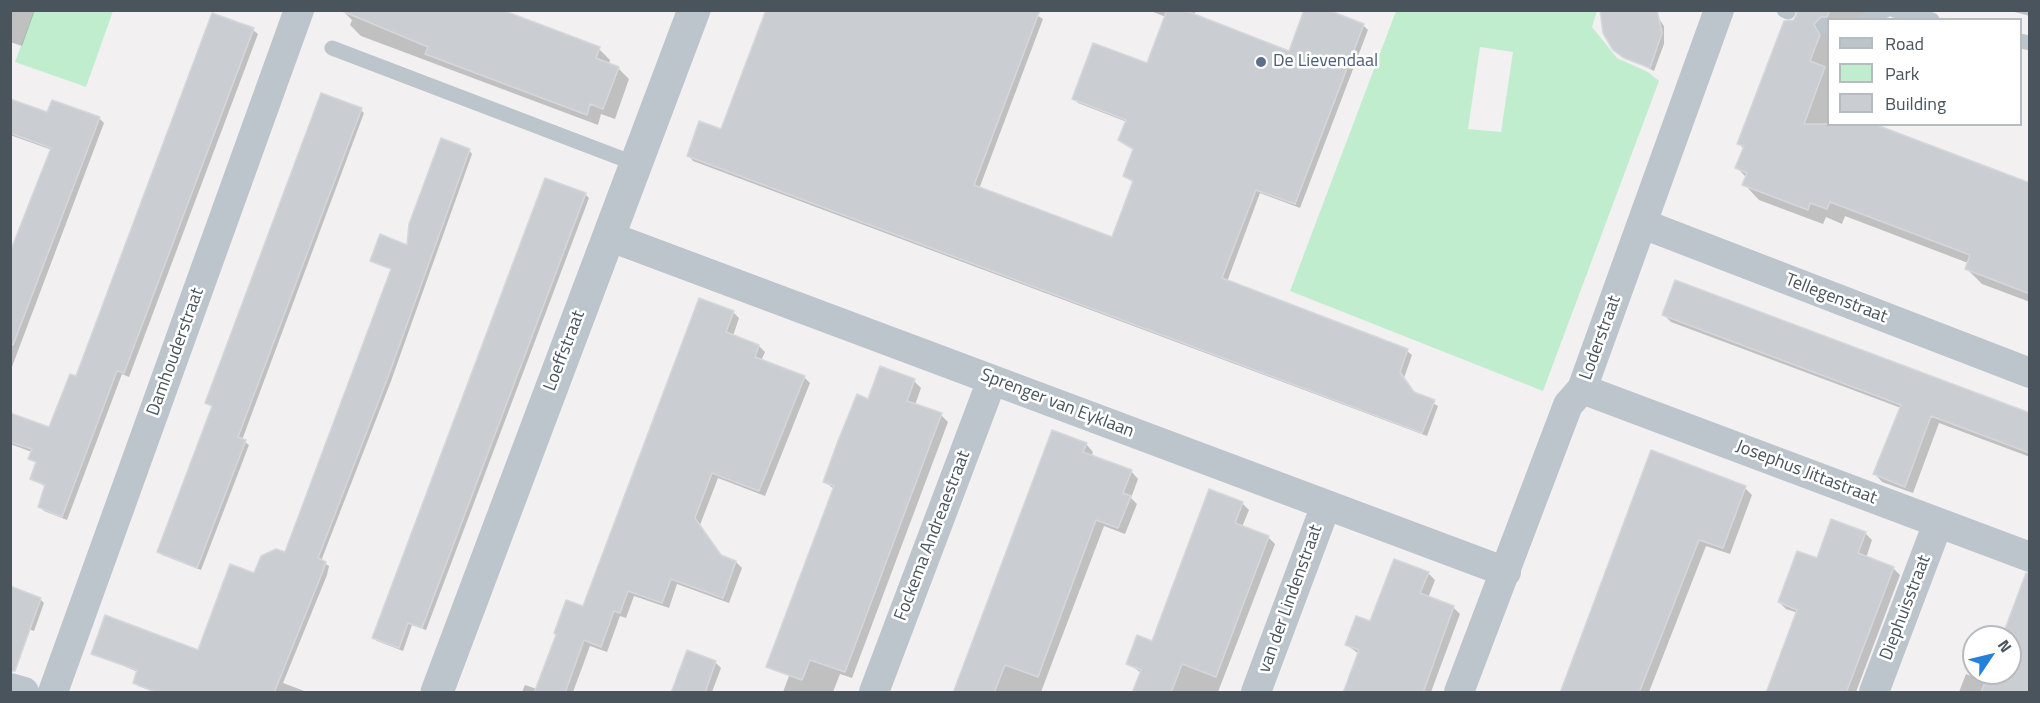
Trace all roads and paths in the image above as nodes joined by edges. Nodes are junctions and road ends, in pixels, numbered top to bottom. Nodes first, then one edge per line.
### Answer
1 (299, 10) edge
2 (694, 10) edge
3 (1719, 10) edge
4 (1886, 10) edge
5 (1894, 10) edge
6 (1869, 18) edge
7 (1924, 18) edge
8 (332, 48) dead end
9 (636, 164) junction
10 (1643, 224) junction
11 (608, 236) junction
12 (2030, 373) edge
13 (992, 380) junction
14 (1582, 389) junction
15 (1326, 505) junction
16 (1938, 523) junction
17 (2030, 557) edge
18 (1506, 572) junction
19 (10, 687) edge
20 (24, 693) edge
21 (53, 693) edge
22 (437, 693) edge
23 (874, 693) edge
24 (1256, 693) edge
25 (1459, 693) edge
26 (1874, 693) edge

1 - 21 street, Damhouderstraat
2 - 9 street, Loeffstraat
3 - 10 street, Loderstraat
4 - 6 lane
5 - 7 lane
8 - 9 lane
9 - 11 street, Loeffstraat
10 - 12 street, Tellegenstraat
10 - 14 street, Loderstraat
11 - 13 street, Sprenger van Eyklaan
11 - 22 street, Loeffstraat
13 - 15 street, Sprenger van Eyklaan
13 - 23 street, Fockema Andreaestraat
14 - 16 street, Josephus Jittastraat
14 - 18 street, Loderstraat
15 - 18 street, Sprenger van Eyklaan
15 - 24 street, van der Lindenstraat
16 - 17 street, Josephus Jittastraat
16 - 26 street, Diephuisstraat
18 - 25 street, Loderstraat
19 - 20 street

